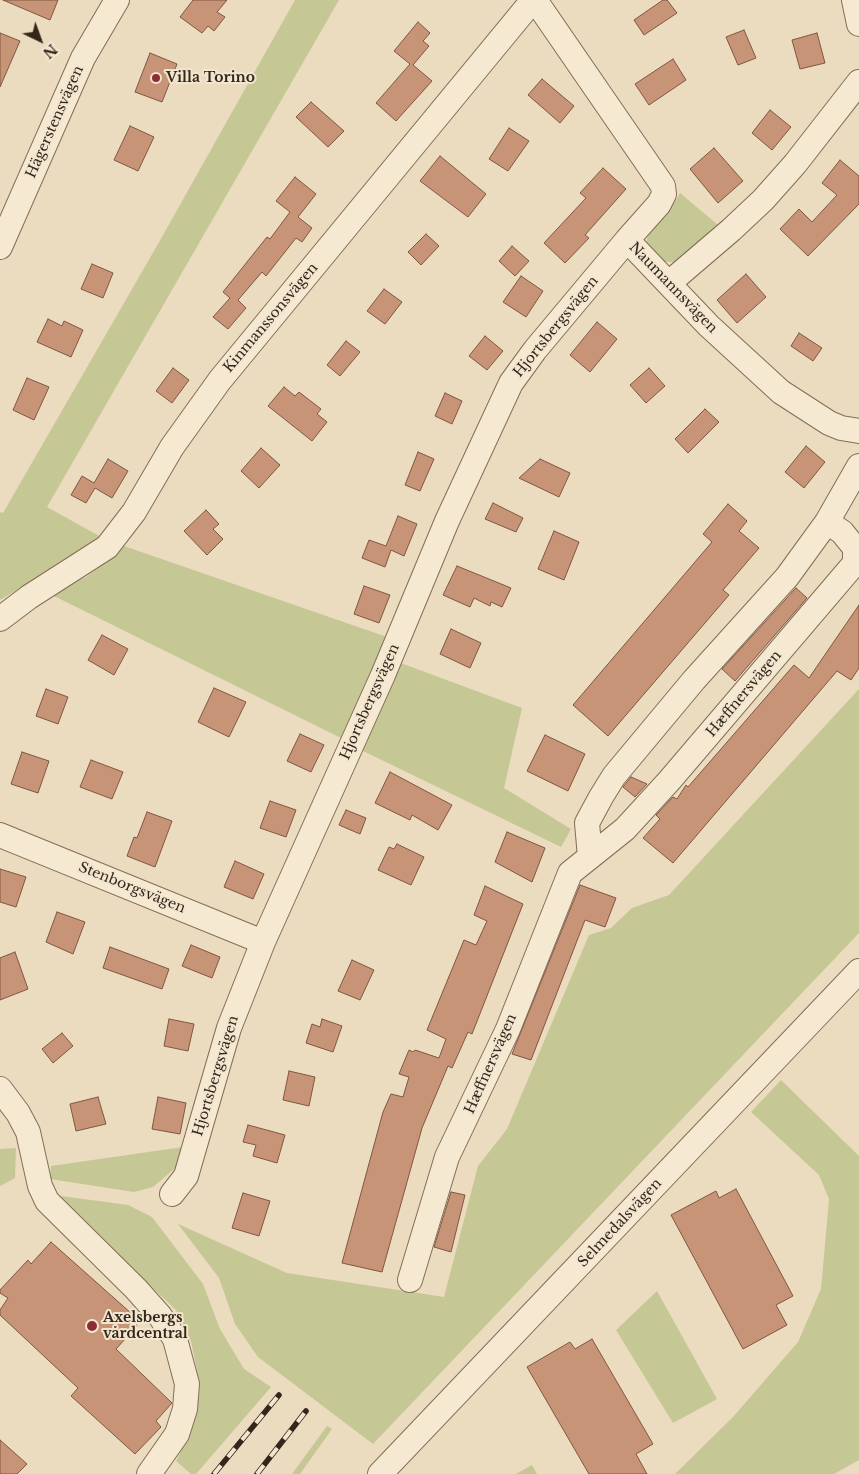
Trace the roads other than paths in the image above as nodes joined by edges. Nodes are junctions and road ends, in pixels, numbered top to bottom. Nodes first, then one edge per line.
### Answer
1 (534, 0) edge
2 (854, 0) edge
3 (115, 1) edge
4 (859, 24) edge
5 (859, 82) edge
6 (627, 240) junction
7 (0, 246) edge
8 (668, 283) junction
9 (859, 431) edge
10 (859, 466) edge
11 (827, 522) junction
12 (0, 619) edge
13 (0, 835) edge
14 (590, 857) junction
15 (263, 942) junction
16 (859, 971) edge
17 (0, 1089) edge
18 (172, 1194) dead end
19 (410, 1280) dead end
20 (149, 1474) edge
21 (380, 1474) edge

1 - 6 street, Naumannsvägen
1 - 12 street, Kinmanssonsvägen
2 - 4 street
3 - 7 street, Hägerstensvägen
5 - 8 street
6 - 8 street, Naumannsvägen
6 - 15 street, Hjortsbergsvägen
8 - 9 street, Naumannsvägen
10 - 11 street
11 - 14 street
11 - 14 street, Hæffnersvägen
13 - 15 street, Stenborgsvägen
14 - 19 street, Hæffnersvägen
15 - 18 street, Hjortsbergsvägen
16 - 21 street, Selmedalsvägen
17 - 20 street

